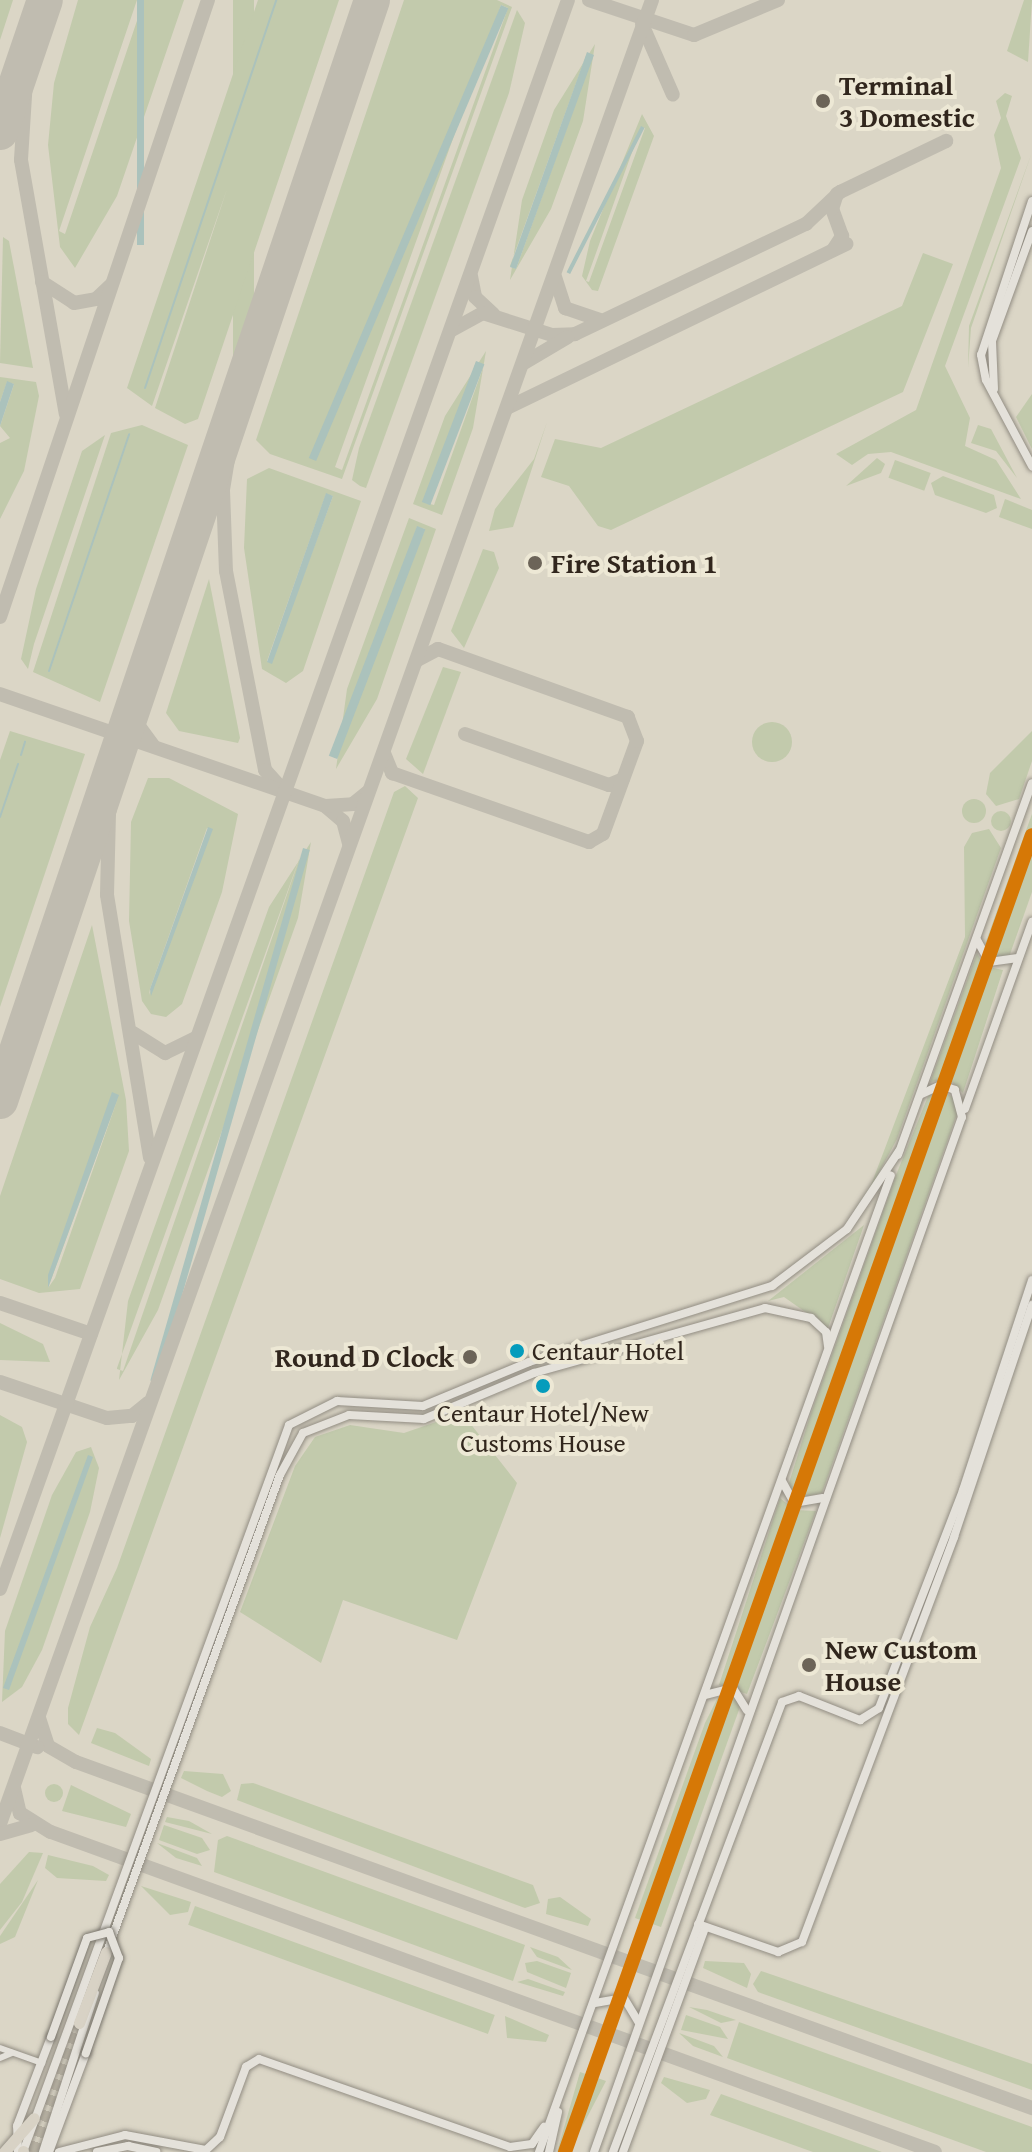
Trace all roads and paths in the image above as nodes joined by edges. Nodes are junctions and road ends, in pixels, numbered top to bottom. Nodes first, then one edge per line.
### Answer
1 (1032, 201) edge
2 (1032, 231) edge
3 (998, 402) junction
4 (1032, 466) edge
5 (1032, 783) edge
6 (1032, 922) edge
7 (978, 934) junction
8 (1022, 950) junction
9 (918, 1101) junction
10 (962, 1117) junction
11 (899, 1151) junction
12 (1032, 1280) edge
13 (1032, 1305) edge
14 (828, 1351) junction
15 (783, 1475) junction
16 (827, 1491) junction
17 (701, 1702) junction
18 (746, 1718) junction
19 (702, 1926) junction
20 (106, 1952) junction
21 (592, 2007) junction
22 (79, 2023) tunnel mouth
23 (639, 2026) junction
24 (0, 2048) edge
25 (12, 2053) junction
26 (0, 2058) edge
27 (42, 2063) junction
28 (562, 2091) junction
29 (34, 2118) junction
30 (18, 2135) junction
31 (211, 2151) edge
32 (4, 2152) edge
33 (22, 2152) edge
34 (46, 2152) edge
35 (59, 2152) edge
36 (97, 2152) edge
37 (156, 2152) edge
38 (539, 2152) edge
39 (549, 2152) edge
40 (594, 2152) edge
41 (613, 2152) edge
42 (623, 2152) edge

1 - 3 main road
2 - 3 main road
3 - 4 main road
5 - 7 main road
6 - 8 main road
7 - 8 main road
7 - 9 main road
8 - 10 main road
9 - 10 main road
9 - 11 main road
10 - 16 main road
11 - 14 main road
11 - 29 main road
12 - 19 main road
13 - 19 main road
14 - 15 main road
14 - 20 main road
15 - 16 main road
15 - 17 main road
16 - 18 main road
17 - 18 main road
17 - 21 main road
18 - 23 main road
19 - 41 main road
19 - 42 main road
20 - 22 highway
20 - 34 main road
21 - 23 main road
21 - 28 main road
23 - 40 main road
24 - 25 street
25 - 26 street
25 - 27 street
27 - 30 main road
27 - 34 main road, bridge
28 - 31 main road
28 - 38 main road
28 - 39 main road
29 - 30 highway
29 - 33 main road
30 - 32 highway
30 - 33 main road
31 - 35 main road
36 - 37 main road

